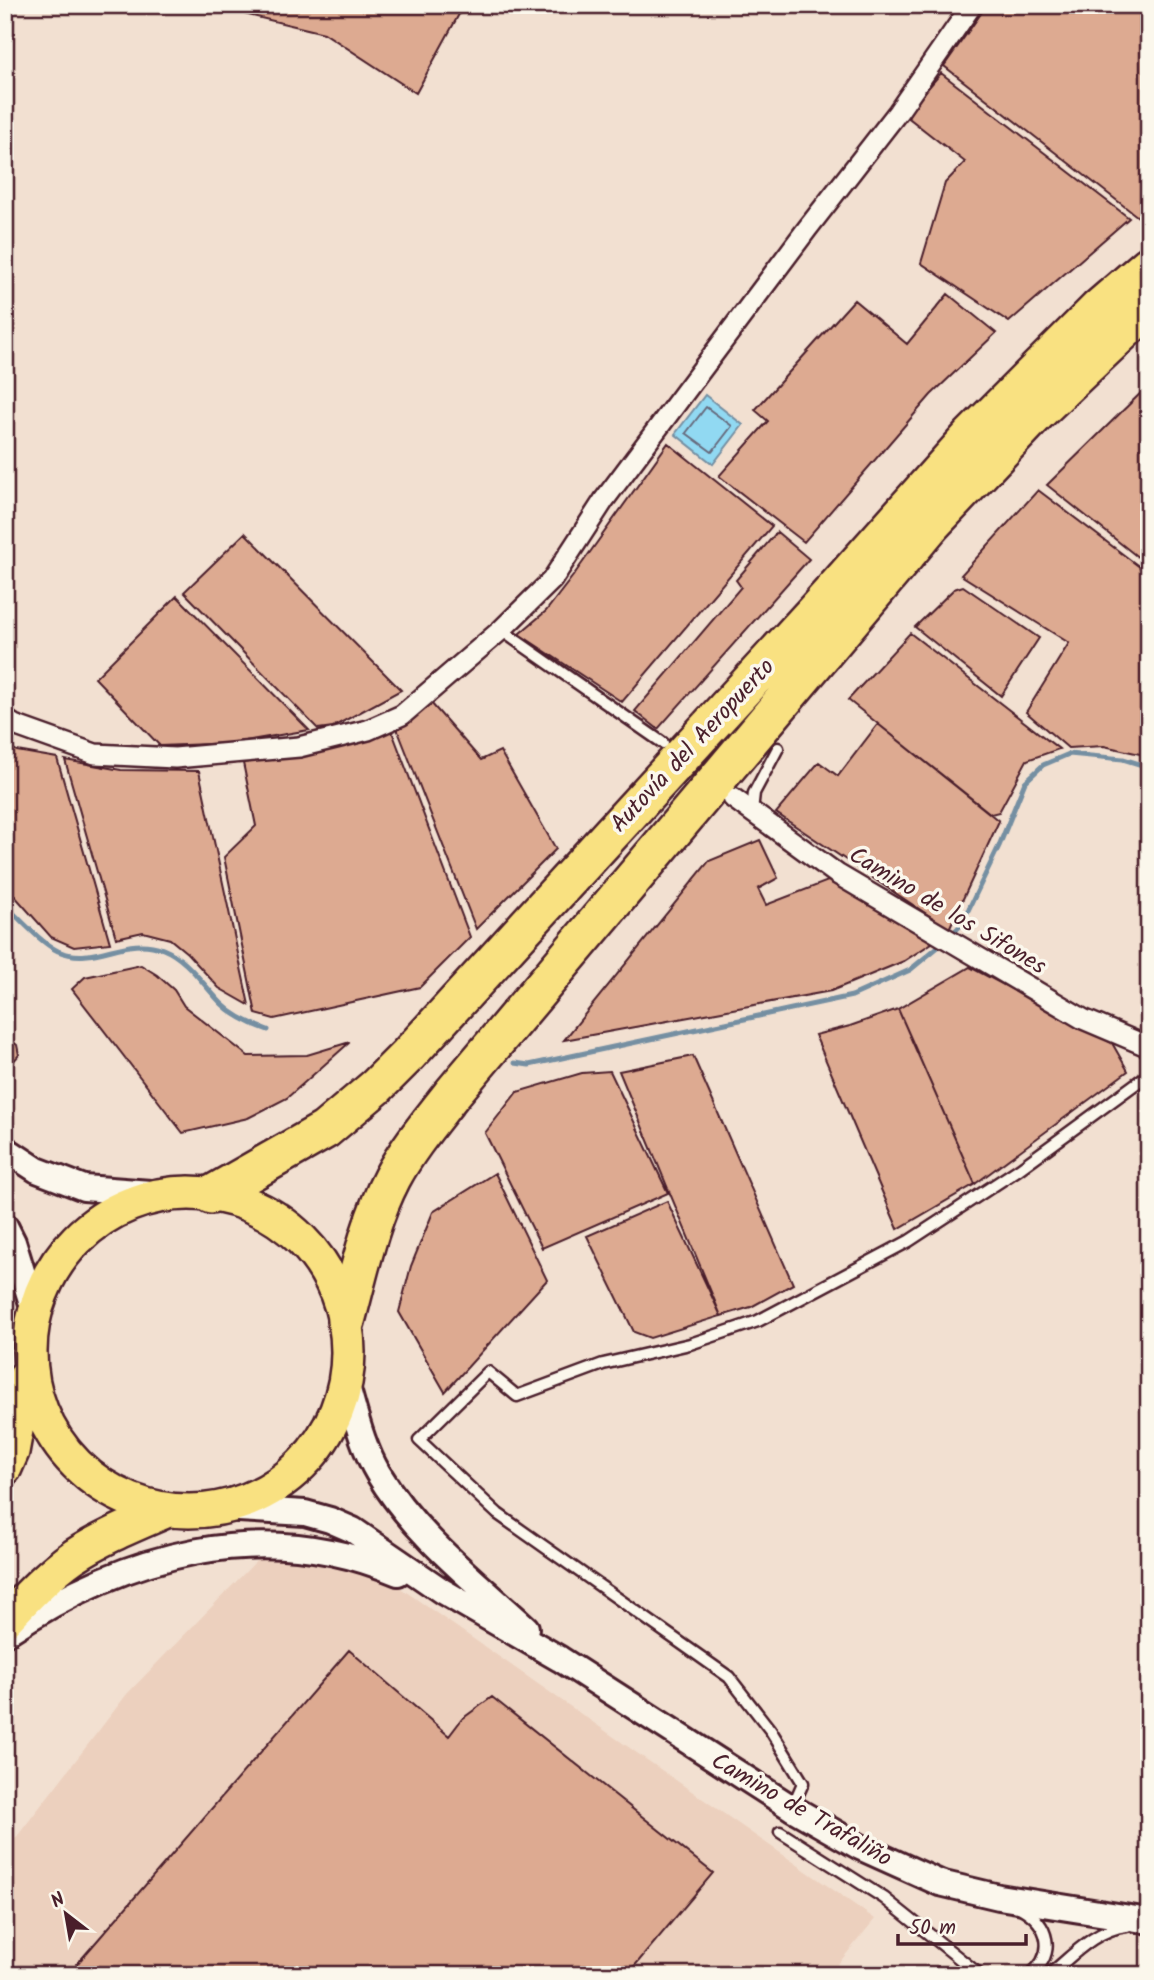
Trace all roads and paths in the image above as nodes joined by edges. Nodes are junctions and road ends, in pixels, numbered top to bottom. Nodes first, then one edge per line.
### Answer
1 (972, 5) edge
2 (1149, 265) edge
3 (1149, 307) edge
4 (501, 630) junction
5 (5, 719) edge
6 (663, 743) dead end
7 (778, 748) dead end
8 (733, 797) dead end
9 (752, 811) junction
10 (1149, 1047) edge
11 (1149, 1074) edge
12 (5, 1149) edge
13 (164, 1194) junction
14 (211, 1195) junction
15 (5, 1226) edge
16 (34, 1310) junction
17 (346, 1321) junction
18 (29, 1363) junction
19 (346, 1383) junction
20 (5, 1468) edge
21 (221, 1508) junction
22 (168, 1510) junction
23 (442, 1591) junction
24 (5, 1620) edge
25 (5, 1633) edge
26 (560, 1659) junction
27 (792, 1808) junction
28 (780, 1832) dead end
29 (999, 1897) junction
30 (1149, 1923) edge
31 (980, 1975) edge
32 (1030, 1975) edge
33 (1049, 1975) edge

1 - 4 street
2 - 14 highway, Autovía del Aeropuerto
3 - 17 highway, Autovía del Aeropuerto
4 - 5 street
4 - 6 lane
7 - 9 lane
8 - 9 street, Camino de los Sifones
9 - 10 street, Camino de los Sifones
11 - 27 lane
12 - 13 street
13 - 14 highway
13 - 16 highway
14 - 17 highway
15 - 16 street
16 - 18 highway
17 - 19 highway
18 - 20 highway
18 - 22 highway
19 - 21 highway
19 - 26 street
21 - 22 highway
21 - 23 street
22 - 24 highway
23 - 25 street
23 - 26 street
26 - 27 street, Camino de Trafaliño
27 - 29 street, Camino de Trafaliño
28 - 31 lane
29 - 30 street, Camino de Trafaliño
29 - 32 lane
30 - 33 lane

